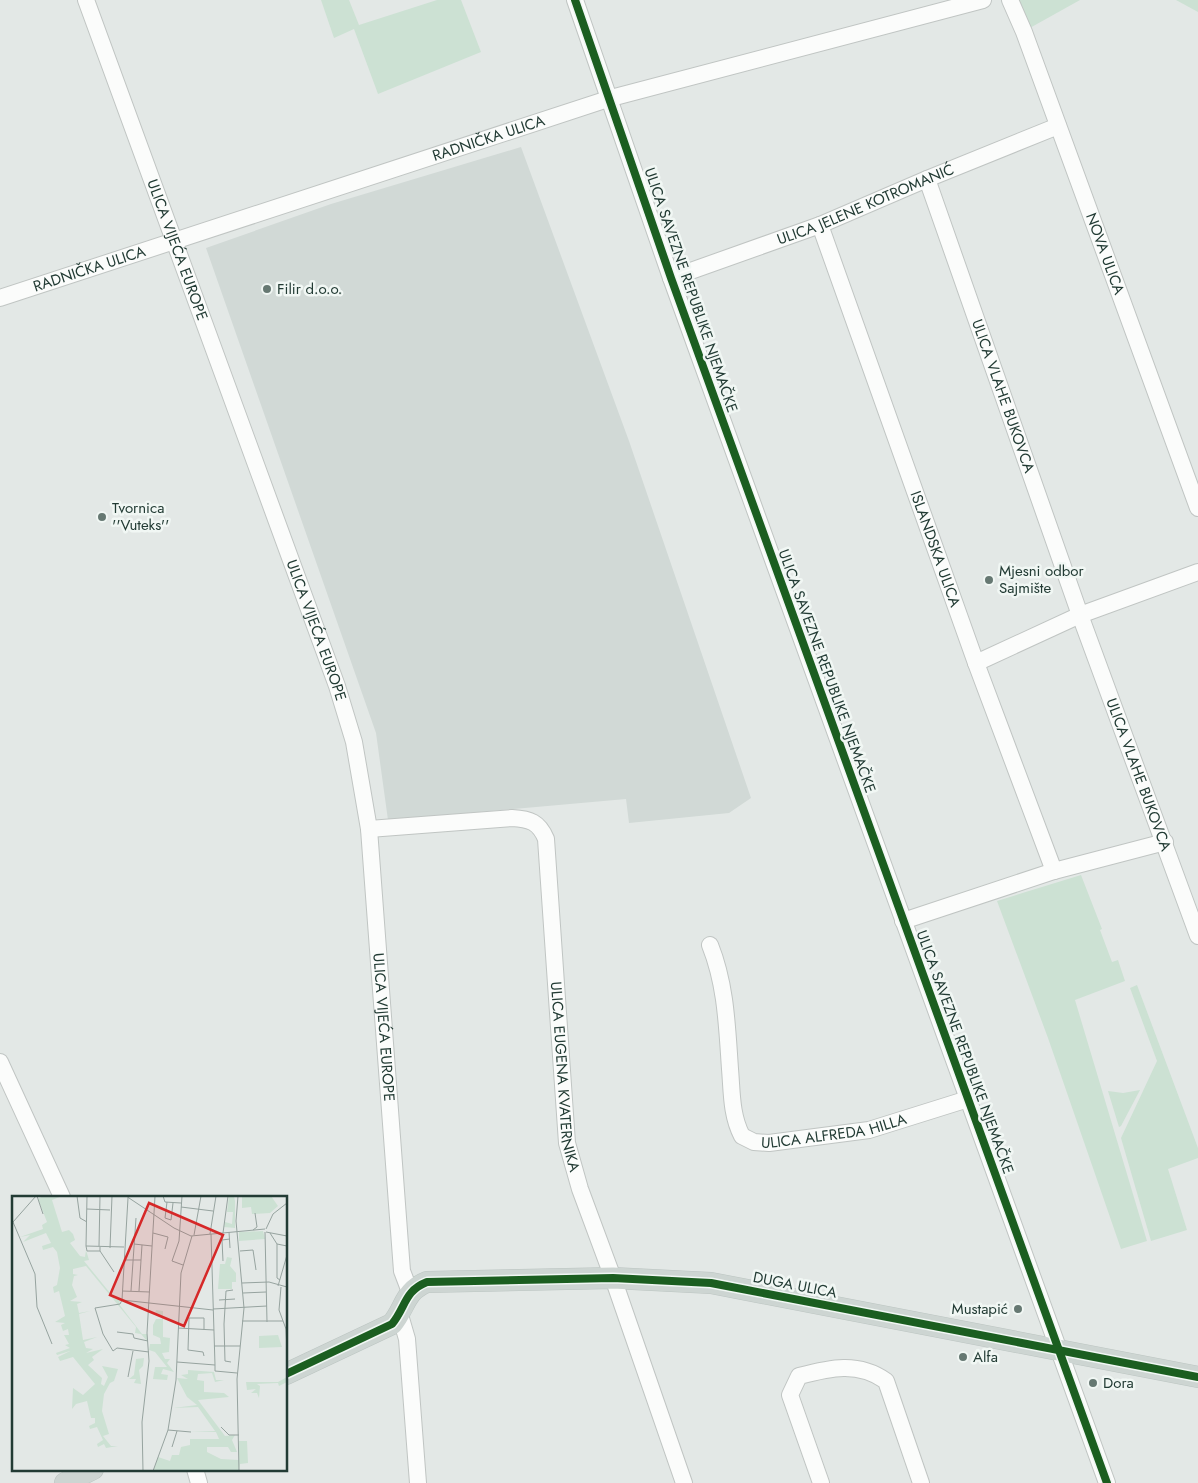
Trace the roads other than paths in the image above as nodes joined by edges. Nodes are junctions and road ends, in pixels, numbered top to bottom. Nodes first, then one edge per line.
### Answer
1 (86, 0) edge
2 (575, 0) edge
3 (983, 0) edge
4 (1010, 0) edge
5 (611, 98) junction
6 (1058, 126) junction
7 (927, 178) junction
8 (820, 225) junction
9 (174, 241) junction
10 (671, 278) junction
11 (0, 298) edge
12 (1198, 508) edge
13 (1198, 572) edge
14 (1080, 615) junction
15 (976, 663) junction
16 (370, 829) junction
17 (1165, 842) junction
18 (1054, 871) junction
19 (903, 921) junction
20 (1198, 936) edge
21 (710, 945) dead end
22 (0, 1062) edge
23 (968, 1099) junction
24 (62, 1196) edge
25 (613, 1278) junction
26 (410, 1292) junction
27 (400, 1315) junction
28 (1059, 1350) junction
29 (288, 1373) edge
30 (1198, 1377) edge
31 (91, 1470) edge
32 (195, 1470) edge
33 (65, 1483) edge
34 (199, 1483) edge
35 (418, 1483) edge
36 (684, 1483) edge
37 (821, 1483) edge
38 (920, 1483) edge
39 (1107, 1483) edge

1 - 9 street, ULICA VIJEĆA EUROPE
2 - 5 street, ULICA SAVEZNE REPUBLIKE NJEMAČKE
3 - 5 street, RADNIČKA ULICA
4 - 6 street, NOVA ULICA
5 - 9 street, RADNIČKA ULICA
5 - 10 street, ULICA SAVEZNE REPUBLIKE NJEMAČKE
6 - 7 street, ULICA JELENE KOTROMANIĆ
6 - 12 street, NOVA ULICA
7 - 8 street, ULICA JELENE KOTROMANIĆ
7 - 14 street, ULICA VLAHE BUKOVCA
8 - 10 street, ULICA JELENE KOTROMANIĆ
8 - 15 street, ISLANDSKA ULICA
9 - 11 street, RADNIČKA ULICA
9 - 16 street, ULICA VIJEĆA EUROPE
10 - 19 street, ULICA SAVEZNE REPUBLIKE NJEMAČKE
13 - 14 street
14 - 15 street
14 - 17 street, ULICA VLAHE BUKOVCA
15 - 18 street, ISLANDSKA ULICA
16 - 25 street, ULICA EUGENA KVATERNIKA
16 - 26 street, ULICA VIJEĆA EUROPE
17 - 18 street, ULICA SAVEZNE REPUBLIKE NJEMAČKE
17 - 20 street, ULICA VLAHE BUKOVCA
18 - 19 street, ULICA SAVEZNE REPUBLIKE NJEMAČKE
19 - 23 street, ULICA SAVEZNE REPUBLIKE NJEMAČKE
21 - 23 street, ULICA ALFREDA HILLA
22 - 24 street
23 - 28 street, ULICA SAVEZNE REPUBLIKE NJEMAČKE
25 - 26 main road, DUGA ULICA
25 - 28 main road, DUGA ULICA
25 - 36 street, ULICA EUGENA KVATERNIKA
26 - 27 main road
27 - 29 main road
27 - 35 street
28 - 30 main road, DUGA ULICA
28 - 39 street, ULICA SAVEZNE REPUBLIKE NJEMAČKE
31 - 33 main road
32 - 34 street
37 - 38 street

